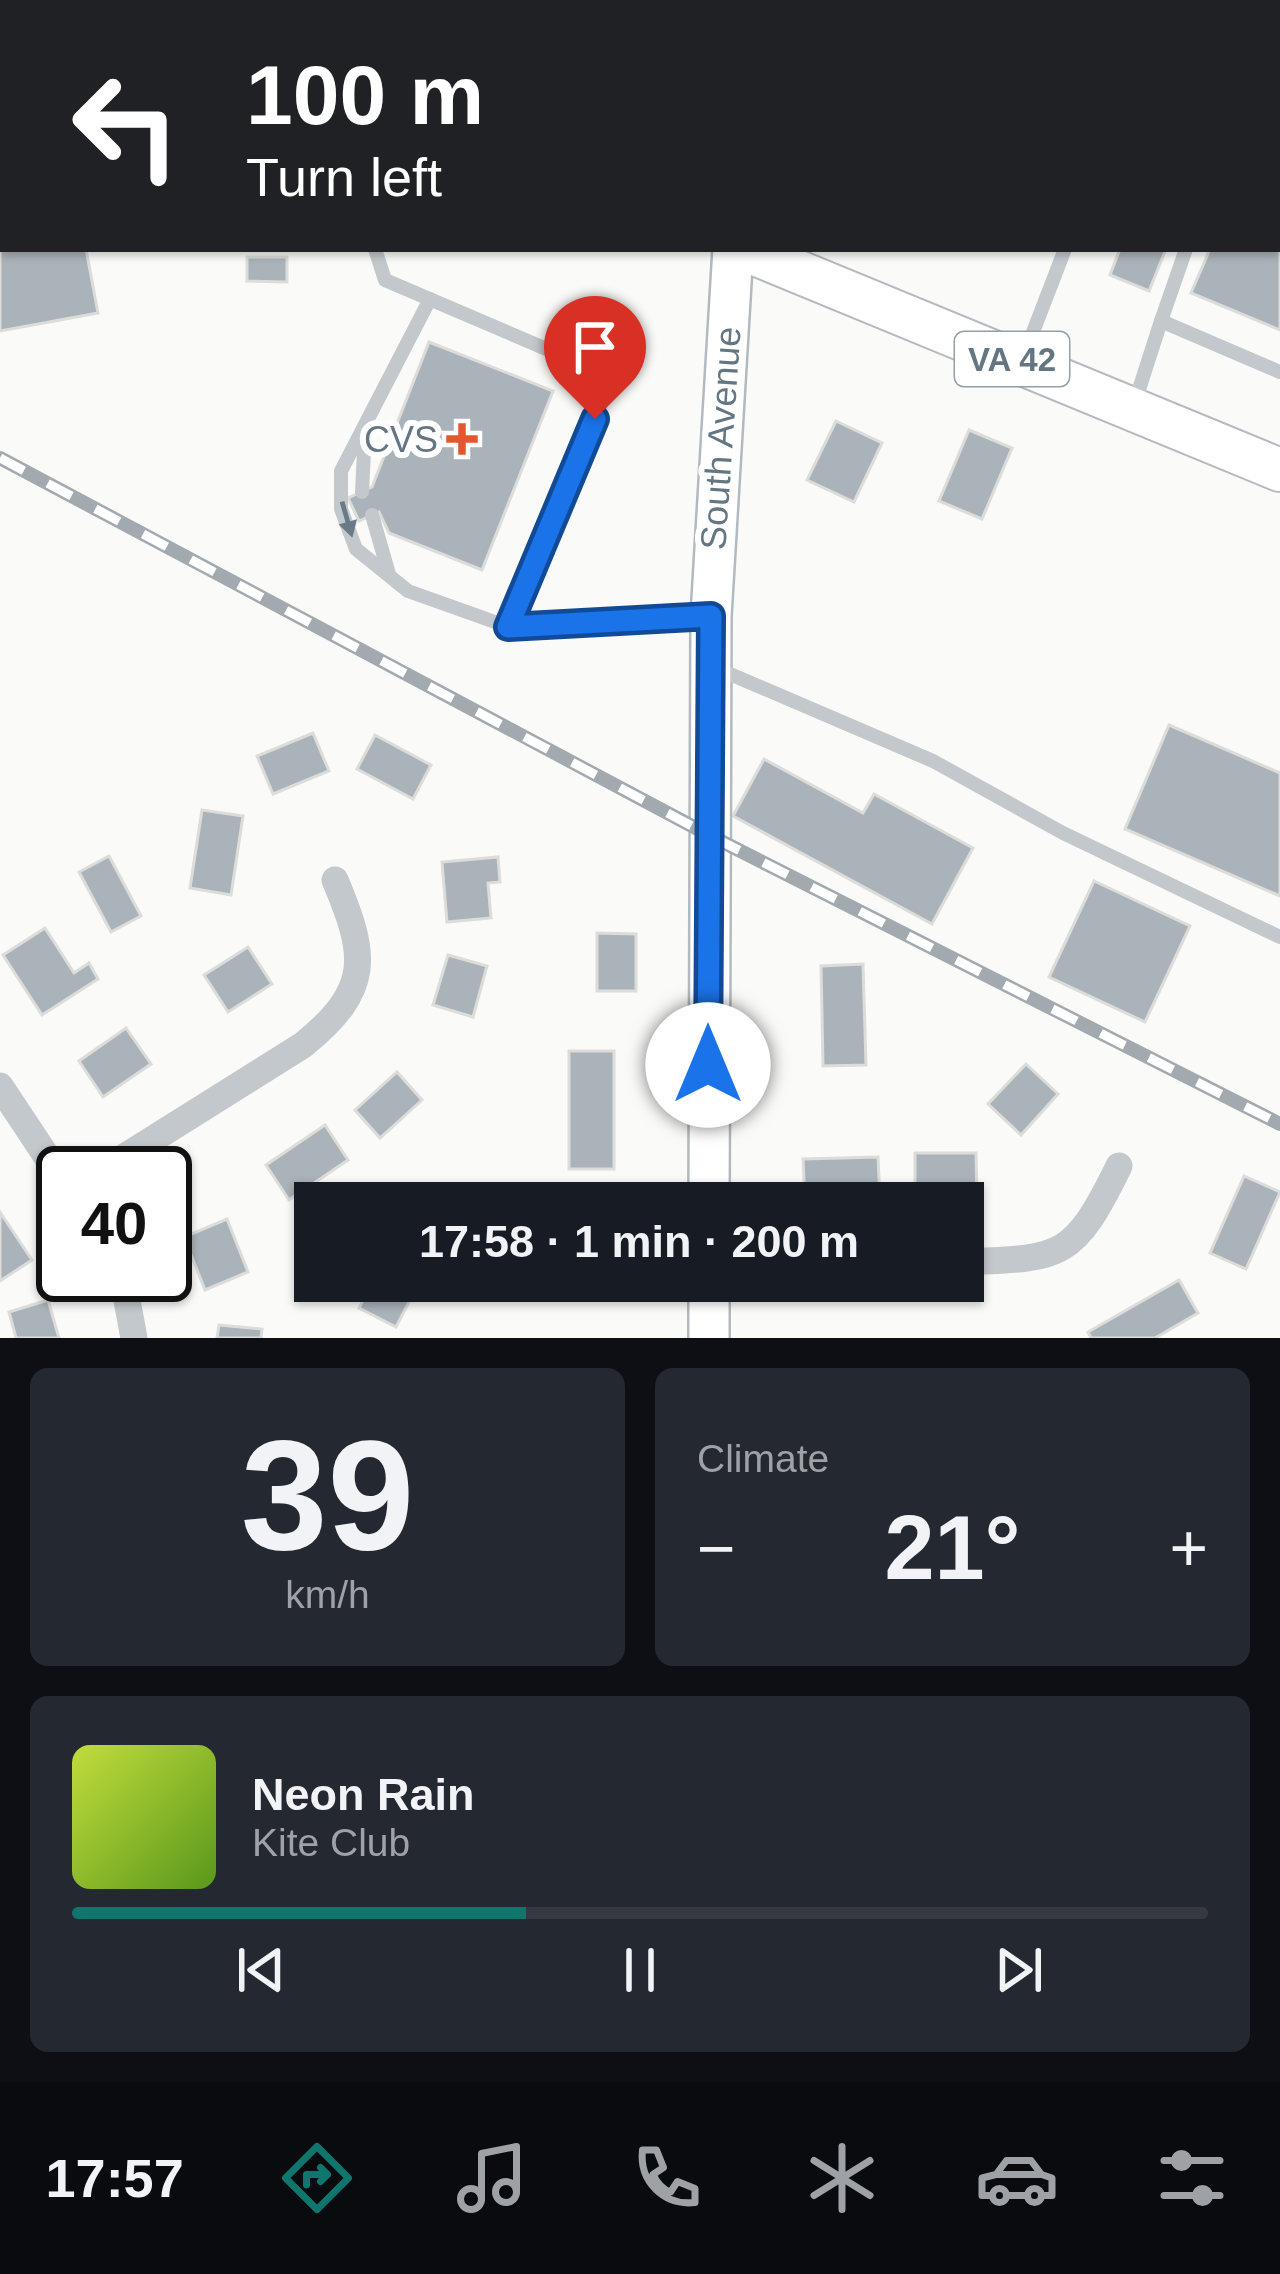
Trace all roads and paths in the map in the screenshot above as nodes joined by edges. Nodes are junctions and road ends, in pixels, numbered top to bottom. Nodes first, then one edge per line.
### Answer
1 (376, 252) edge
2 (733, 252) edge
3 (750, 252) edge
4 (1064, 252) edge
5 (1185, 252) edge
6 (430, 299) junction
7 (1161, 321) junction
8 (1021, 363) junction
9 (1280, 372) edge
10 (1133, 409) junction
11 (365, 430) junction
12 (1280, 470) edge
13 (362, 492) dead end
14 (372, 515) dead end
15 (390, 577) junction
16 (711, 616) junction
17 (508, 627) junction
18 (710, 665) junction
19 (335, 880) dead end
20 (1280, 937) edge
21 (0, 1086) edge
22 (40, 1146) edge
23 (142, 1146) edge
24 (1118, 1166) dead end
25 (709, 1182) edge
26 (984, 1261) edge
27 (127, 1302) edge
28 (709, 1302) edge
29 (134, 1338) edge
30 (709, 1338) edge

1 - 6 lane
2 - 16 street, South Avenue
3 - 8 main road, VA 42
4 - 8 lane
5 - 7 lane
6 - 11 lane
6 - 17 lane
7 - 9 lane
7 - 10 lane
8 - 10 main road, VA 42
10 - 12 main road, VA 42
11 - 13 lane
11 -> 15 lane
14 - 15 lane
15 - 17 lane
16 - 17 lane
16 - 18 street, South Avenue
18 - 20 lane
18 - 25 street, South Avenue
19 - 23 street
21 - 22 street
24 - 26 street
27 - 29 street
28 - 30 street

